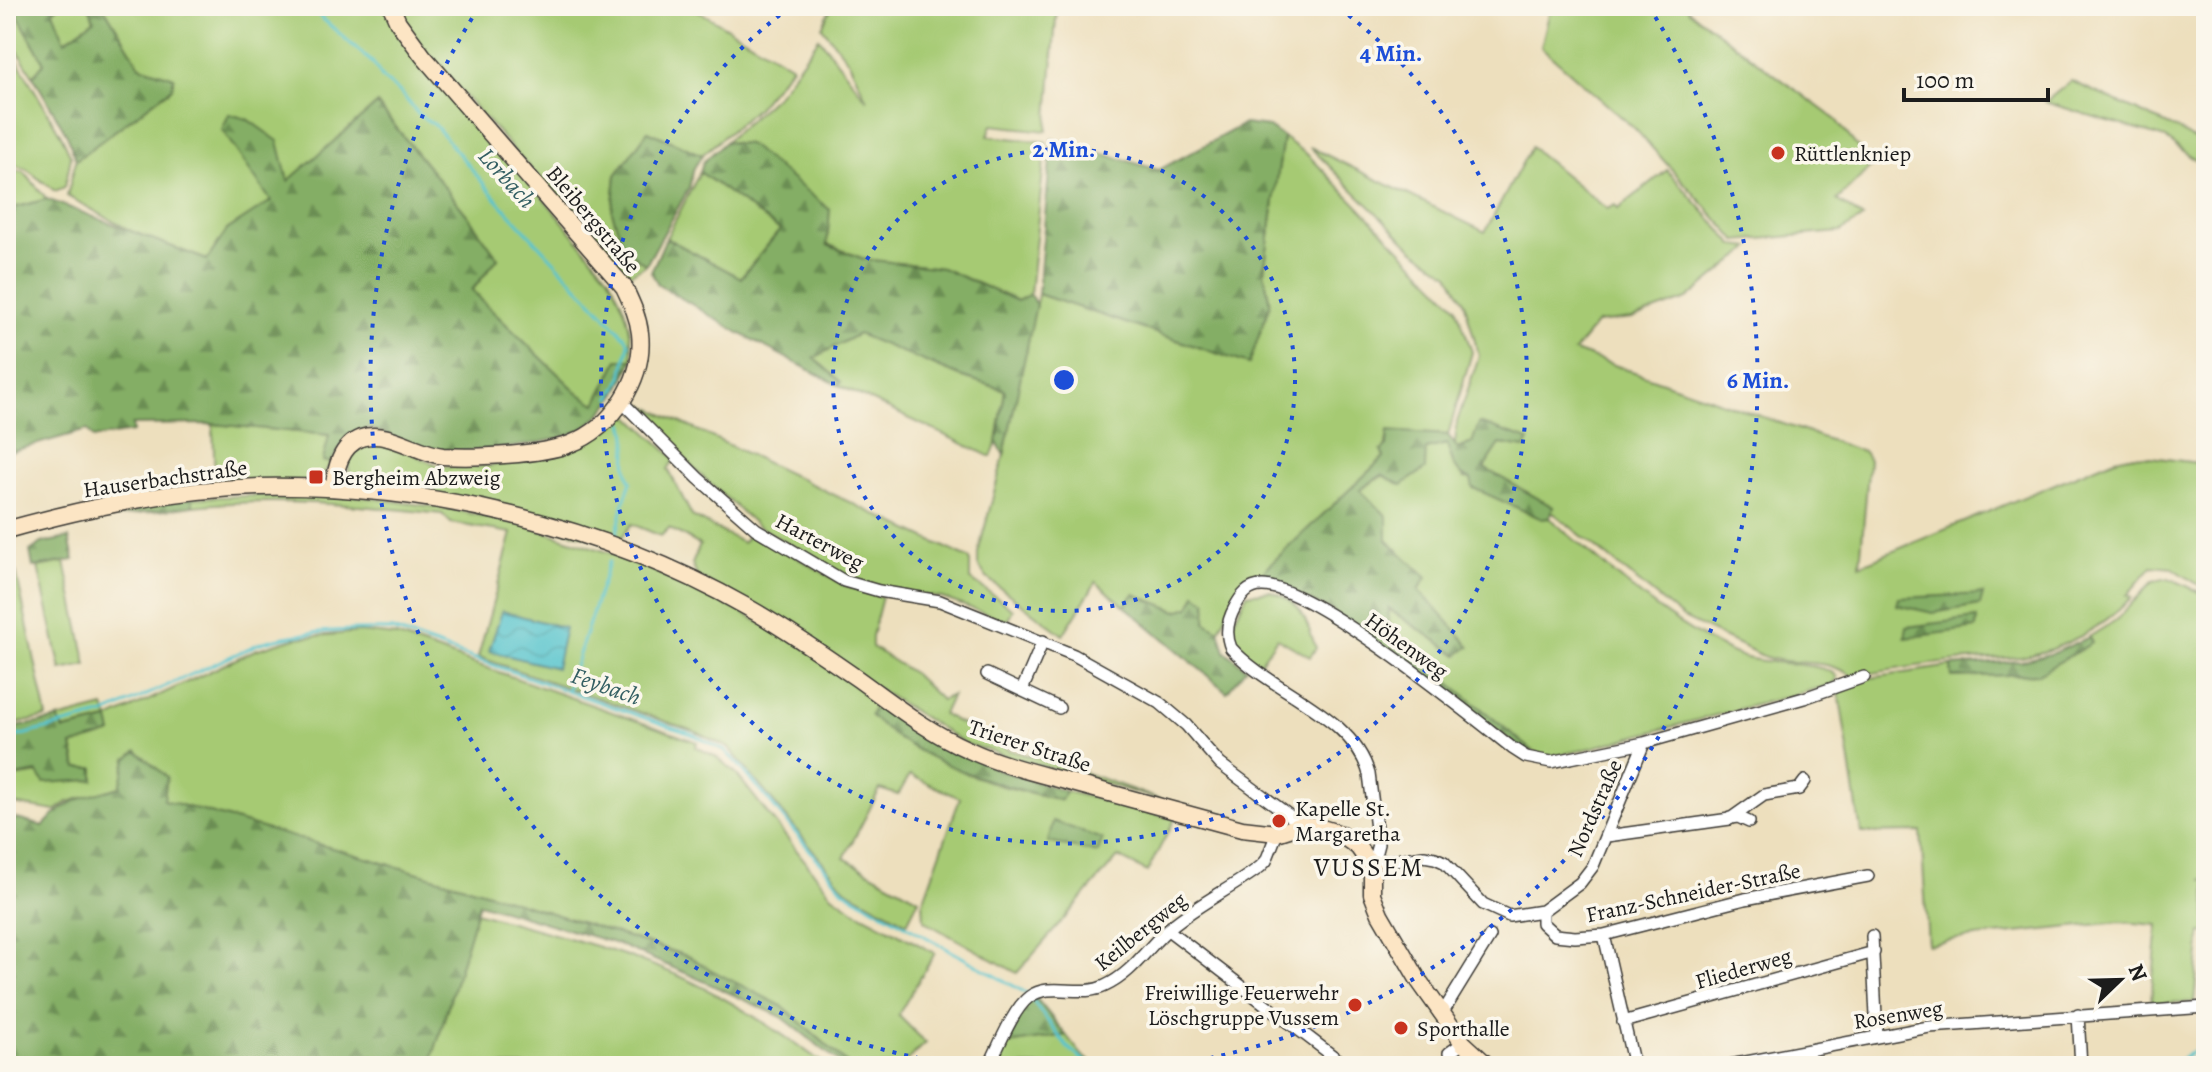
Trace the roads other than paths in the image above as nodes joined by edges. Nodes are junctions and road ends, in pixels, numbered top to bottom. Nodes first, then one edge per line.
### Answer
1 (391, 6) edge
2 (622, 402) junction
3 (333, 488) junction
4 (6, 530) edge
5 (1043, 641) junction
6 (987, 674) dead end
7 (1864, 677) dead end
8 (1022, 690) junction
9 (1059, 708) dead end
10 (1644, 743) junction
11 (1805, 781) dead end
12 (1730, 819) junction
13 (1749, 822) dead end
14 (1302, 825) junction
15 (1277, 833) junction
16 (1607, 836) junction
17 (1371, 859) junction
18 (1868, 876) dead end
19 (1542, 911) junction
20 (1168, 930) junction
21 (1604, 935) junction
22 (1490, 936) dead end
23 (1872, 936) dead end
24 (1874, 952) junction
25 (2206, 1007) edge
26 (1439, 1013) junction
27 (2078, 1015) junction
28 (1623, 1022) junction
29 (1877, 1036) junction
30 (1463, 1043) junction
31 (989, 1066) edge
32 (1346, 1066) edge
33 (1451, 1066) edge
34 (1488, 1066) edge
35 (1634, 1066) edge
36 (1725, 1066) edge
37 (2081, 1066) edge

1 - 2 main road, Bleibergstraße
2 - 3 main road, Bleibergstraße
2 - 5 street, Harterweg
3 - 4 main road, Hauserbachstraße
3 - 15 main road, Trierer Straße
5 - 8 street
5 - 14 street, Harterweg
6 - 8 street
7 - 10 street, Höhenweg
8 - 9 street
10 - 16 street, Nordstraße
10 - 17 street, Höhenweg
11 - 12 street
12 - 13 street
12 - 16 street
14 - 15 main road, Trierer Straße
14 - 17 main road
15 - 20 street, Keilbergweg
16 - 19 street, Nordstraße
17 - 19 street
17 - 26 main road
18 - 21 street, Franz-Schneider-Straße
19 - 21 street, Franz-Schneider-Straße
20 - 31 street, Keilbergweg
20 - 32 street
21 - 28 street
22 - 26 street
23 - 24 street
24 - 28 street, Fliederweg
24 - 29 street
25 - 27 street, Rosenweg
26 - 30 main road
27 - 29 street, Rosenweg
27 - 37 street
28 - 35 street
29 - 36 street, Rosenweg
30 - 33 street
30 - 34 main road

